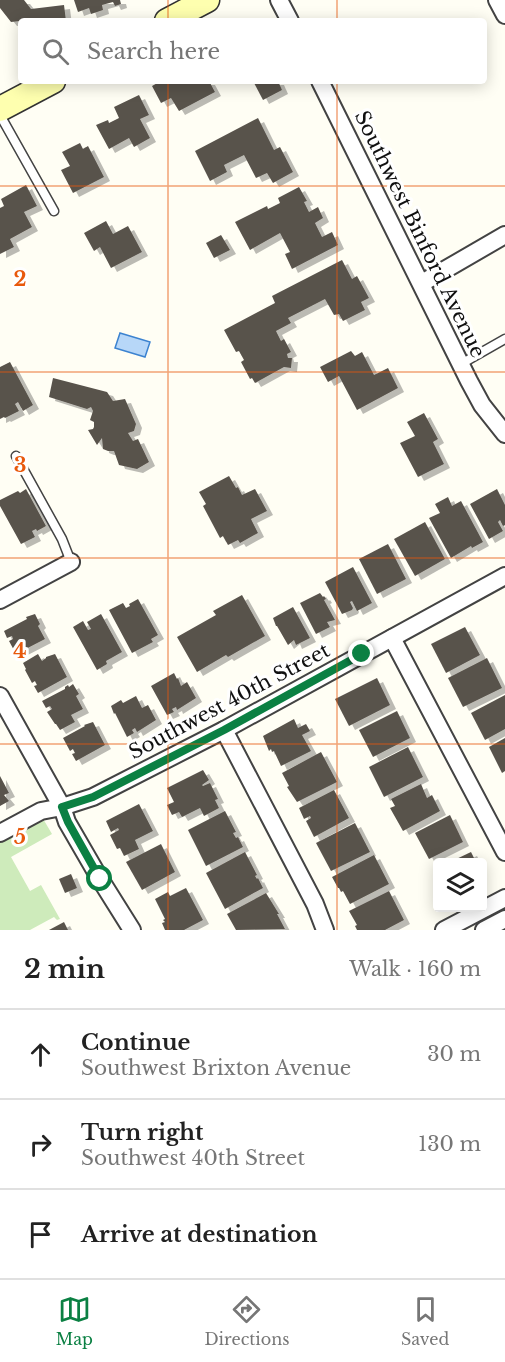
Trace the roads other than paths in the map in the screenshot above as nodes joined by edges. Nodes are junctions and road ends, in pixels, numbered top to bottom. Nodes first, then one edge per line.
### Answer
1 (207, 0) edge
2 (279, 0) edge
3 (497, 0) edge
4 (505, 15) edge
5 (173, 18) edge
6 (288, 18) edge
7 (48, 84) edge
8 (322, 84) edge
9 (0, 109) edge
10 (0, 115) edge
11 (54, 211) dead end
12 (505, 235) edge
13 (422, 283) junction
14 (505, 339) edge
15 (461, 364) junction
16 (505, 434) edge
17 (16, 456) dead end
18 (70, 562) joint
19 (505, 576) edge
20 (0, 600) edge
21 (392, 638) junction
22 (0, 696) edge
23 (224, 730) junction
24 (62, 807) junction
25 (0, 833) edge
26 (505, 852) edge
27 (505, 898) edge
28 (505, 919) edge
29 (132, 930) edge
30 (325, 930) edge
31 (444, 930) edge
32 (484, 930) edge

1 - 5 main road
2 - 6 street
3 - 4 street
7 - 9 main road
8 - 13 street, Southwest Binford Avenue
10 - 11 lane
12 - 13 street
13 - 15 street, Southwest Binford Avenue
14 - 15 lane
15 - 16 street, Southwest Binford Avenue
17 - 18 lane
18 - 20 street
19 - 21 street, Southwest 40th Street
21 - 23 street, Southwest 40th Street
21 - 26 street
22 - 24 street
23 - 24 street, Southwest 40th Street
23 - 30 street
24 - 25 street, Southwest 40th Street
24 - 29 street
27 - 31 street
28 - 32 street

